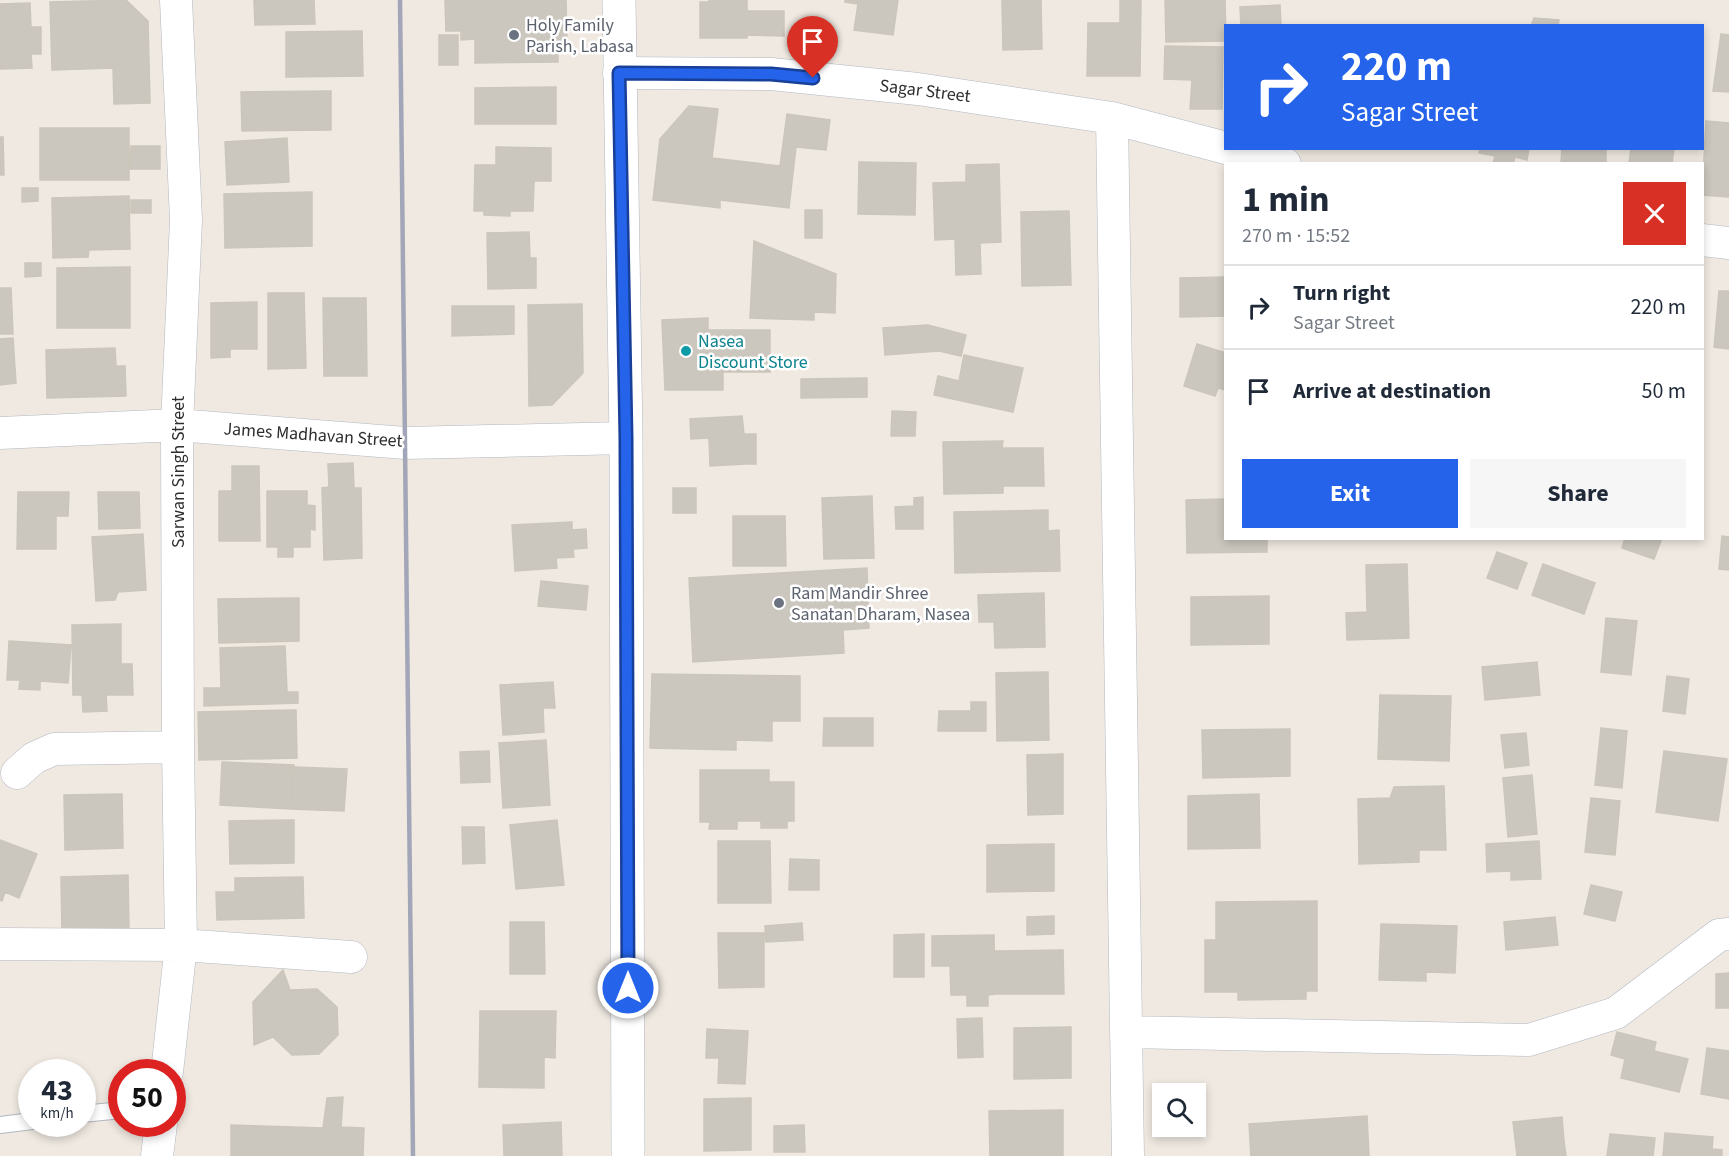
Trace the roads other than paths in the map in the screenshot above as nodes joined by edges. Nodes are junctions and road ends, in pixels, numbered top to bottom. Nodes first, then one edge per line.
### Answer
1 (176, 0) edge
2 (619, 0) edge
3 (619, 73) junction
4 (1112, 118) junction
5 (1224, 147) edge
6 (1234, 150) edge
7 (1278, 162) edge
8 (1704, 240) edge
9 (1729, 243) edge
10 (177, 425) junction
11 (0, 433) edge
12 (626, 438) junction
13 (178, 747) junction
14 (17, 773) dead end
15 (1729, 934) edge
16 (0, 944) edge
17 (181, 945) junction
18 (351, 957) dead end
19 (1127, 1032) junction
20 (168, 1059) edge
21 (18, 1123) edge
22 (0, 1125) edge
23 (159, 1137) edge
24 (157, 1156) edge
25 (628, 1156) edge
26 (1128, 1156) edge

1 - 10 street, Sarwan Singh Street
2 - 3 main road
3 - 4 street, Sagar Street
3 - 12 main road
4 - 5 street, Sagar Street
4 - 19 street
6 - 7 street, Sagar Street
8 - 9 street
10 - 11 street, James Madhavan Street
10 - 12 street, James Madhavan Street
10 - 13 street, Sarwan Singh Street
12 - 25 main road
13 - 14 street
13 - 17 street, Sarwan Singh Street
15 - 19 street
16 - 17 street
17 - 18 street
17 - 20 street, Sarwan Singh Street
19 - 26 street
21 - 22 lane
23 - 24 street

